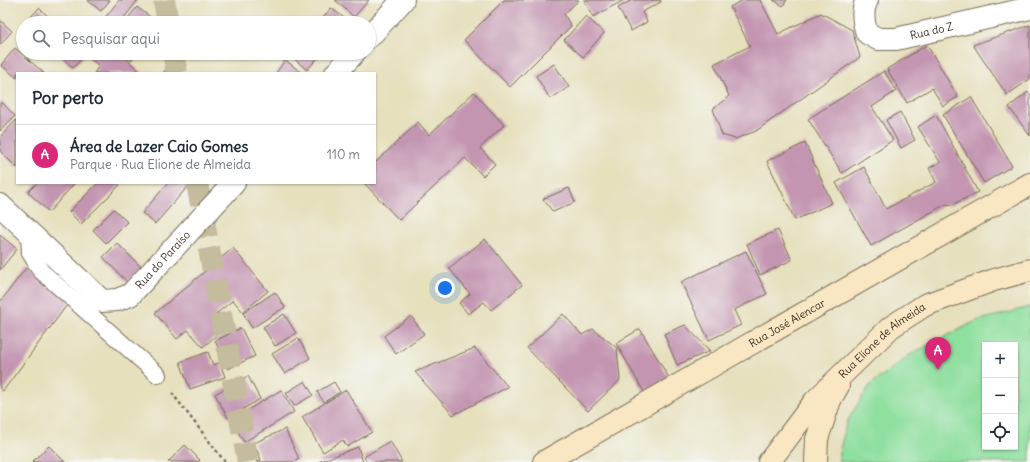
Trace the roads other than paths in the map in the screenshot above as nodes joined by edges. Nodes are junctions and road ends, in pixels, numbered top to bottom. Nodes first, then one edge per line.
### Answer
1 (403, 0) edge
2 (867, 0) edge
3 (1030, 8) edge
4 (376, 29) edge
5 (348, 60) edge
6 (337, 72) edge
7 (233, 184) edge
8 (1030, 184) edge
9 (0, 205) edge
10 (29, 233) junction
11 (1030, 270) edge
12 (851, 364) junction
13 (158, 375) road end
14 (544, 462) edge
15 (769, 462) edge
16 (816, 462) edge

1 - 4 street
2 - 3 street, Rua do Z
5 - 6 street
7 - 10 street, Rua do Paraíso
8 - 14 street, Rua José Alencar
9 - 10 street, Rua do Paraíso
10 - 13 lane
11 - 12 street, Rua Elione de Almeida
12 - 15 street, Rua Elione de Almeida
12 - 16 street

